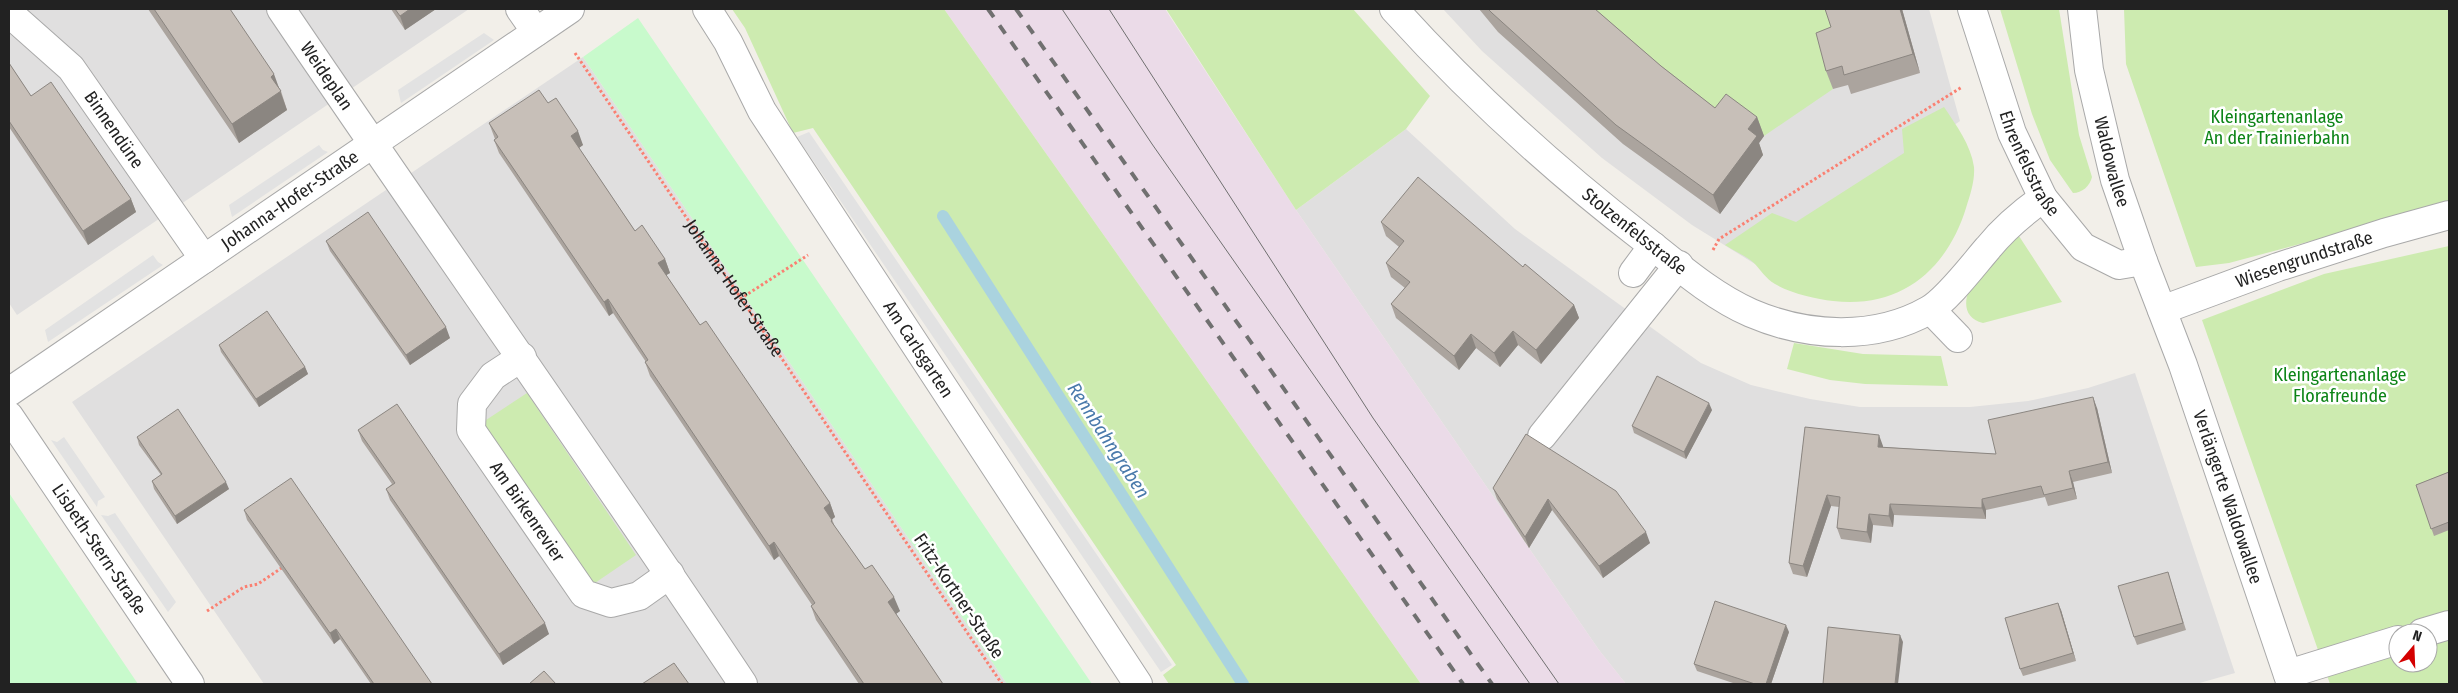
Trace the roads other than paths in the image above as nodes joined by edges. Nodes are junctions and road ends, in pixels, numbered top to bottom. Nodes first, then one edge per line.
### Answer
1 (281, 9) edge
2 (520, 9) edge
3 (570, 9) edge
4 (707, 9) edge
5 (1394, 9) edge
6 (1972, 9) edge
7 (2082, 9) edge
8 (9, 13) edge
9 (536, 32) junction
10 (372, 144) junction
11 (2042, 198) junction
12 (2449, 215) edge
13 (1652, 246) junction
14 (204, 259) junction
15 (2143, 261) junction
16 (1687, 272) junction
17 (1633, 273) dead end
18 (1931, 310) junction
19 (2162, 310) junction
20 (1958, 338) dead end
21 (522, 357) junction
22 (9, 392) edge
23 (9, 416) edge
24 (1542, 436) dead end
25 (670, 574) junction
26 (2388, 644) edge
27 (2289, 679) edge
28 (190, 684) edge
29 (743, 684) edge
30 (1138, 684) edge

1 - 10 street, Weideplan
2 - 9 street
3 - 9 street, Johanna-Hofer-Straße
4 - 30 street, Am Carlsgarten
5 - 13 street, Stolzenfelsstraße
6 - 11 street, Ehrenfelsstraße
7 - 15 street, Waldowallee
8 - 14 street, Binnendüne
9 - 10 street, Johanna-Hofer-Straße
10 - 14 street, Johanna-Hofer-Straße
10 - 21 street
11 - 15 street, Ehrenfelsstraße
11 - 18 street, Stolzenfelsstraße
12 - 19 street, Wiesengrundstraße
13 - 16 street, Stolzenfelsstraße
13 - 17 street
14 - 22 street, Johanna-Hofer-Straße
15 - 19 street, Waldowallee
16 - 18 street, Stolzenfelsstraße
16 - 24 street
18 - 20 street
19 - 27 street, Verlängerte Waldowallee
21 - 25 street
21 - 25 street, Am Birkenrevier
23 - 28 street, Lisbeth-Stern-Straße
25 - 29 street
26 - 27 street

